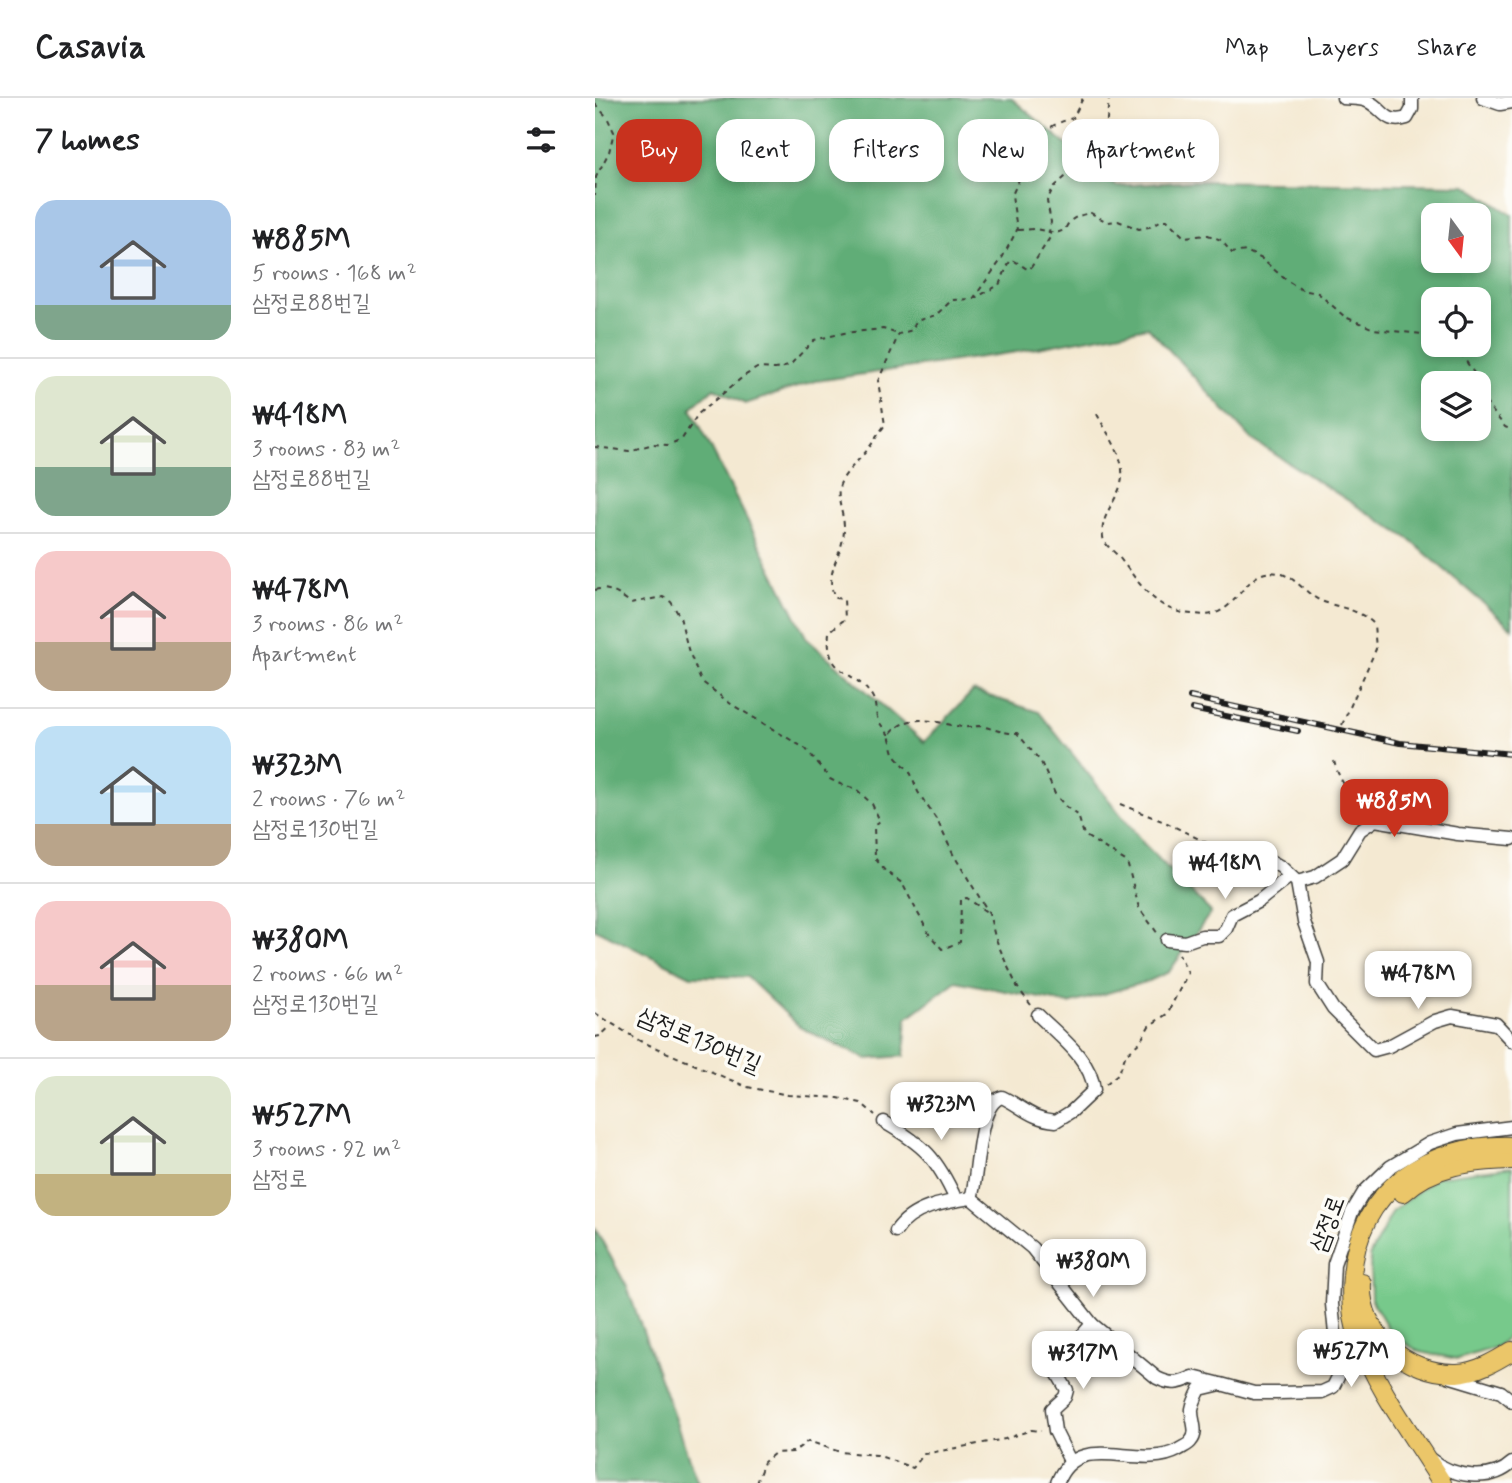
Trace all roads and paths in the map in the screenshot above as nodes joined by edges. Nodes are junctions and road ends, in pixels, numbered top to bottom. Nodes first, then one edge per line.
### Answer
1 (1083, 98) edge
2 (1109, 98) edge
3 (1343, 98) edge
4 (1412, 98) edge
5 (1483, 98) edge
6 (1512, 103) edge
7 (595, 104) edge
8 (595, 196) edge
9 (1017, 230) junction
10 (1049, 232) junction
11 (973, 299) junction
12 (899, 334) junction
13 (1421, 334) edge
14 (1491, 409) edge
15 (1097, 414) dead end
16 (1512, 430) edge
17 (595, 447) edge
18 (595, 590) edge
19 (1342, 725) dead end
20 (889, 735) junction
21 (1334, 761) dead end
22 (1120, 804) dead end
23 (1375, 820) junction
24 (1512, 839) edge
25 (1256, 853) joint
26 (1294, 879) junction
27 (989, 914) junction
28 (1167, 940) junction
29 (595, 1013) edge
30 (1038, 1014) joint
31 (612, 1025) junction
32 (595, 1037) edge
33 (1512, 1041) edge
34 (1088, 1097) junction
35 (884, 1122) joint
36 (1512, 1127) edge
37 (1512, 1146) edge
38 (1512, 1160) edge
39 (971, 1198) junction
40 (956, 1200) junction
41 (896, 1231) dead end
42 (1092, 1324) junction
43 (1512, 1351) edge
44 (1422, 1368) junction
45 (1221, 1384) junction
46 (1512, 1401) edge
47 (1055, 1431) junction
48 (1425, 1455) junction
49 (1070, 1461) junction
50 (1512, 1463) edge
51 (756, 1483) edge
52 (1056, 1483) edge
53 (1442, 1483) edge

1 - 9 path
2 - 10 path
3 - 4 street
5 - 6 street
7 - 8 path
9 - 10 path
9 - 11 path
10 - 11 path
10 - 13 path
11 - 12 path
12 - 17 path
12 - 20 path
14 - 16 path
15 - 19 path
18 - 27 path
20 - 27 path
20 - 28 path
21 - 23 path
22 - 25 path
23 - 24 street
23 - 26 street
25 - 26 street
26 - 28 street
26 - 33 street
27 - 30 path
28 - 34 path
29 - 31 path, 삼정로130번길
30 - 34 street
31 - 32 path
31 - 35 path, 삼정로130번길
34 - 39 street
35 - 40 street
36 - 45 street, 삼정로
37 - 48 highway
38 - 44 highway
39 - 40 street
39 - 42 street
40 - 41 street
42 - 45 street
42 - 47 street
43 - 44 highway
44 - 46 street
45 - 49 street
47 - 49 street
47 - 51 path
48 - 50 street
48 - 53 highway
49 - 52 street

